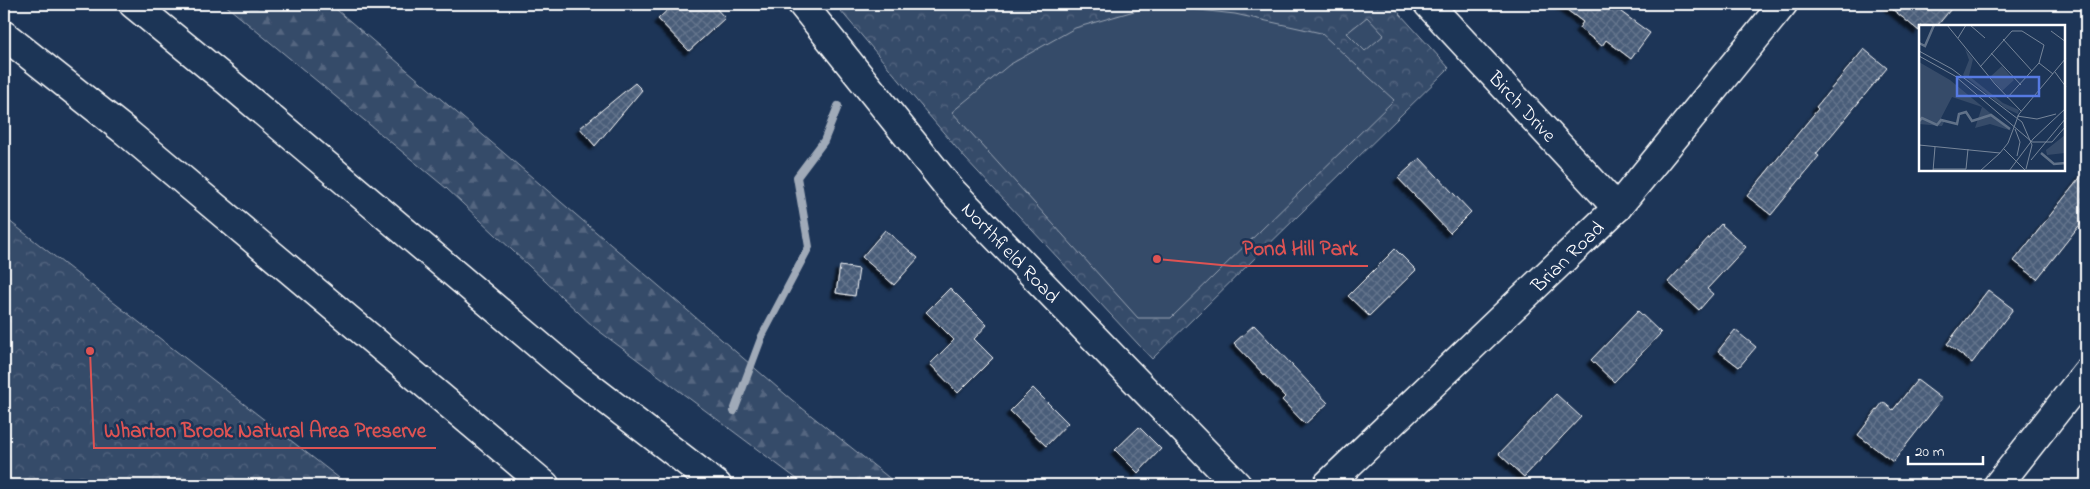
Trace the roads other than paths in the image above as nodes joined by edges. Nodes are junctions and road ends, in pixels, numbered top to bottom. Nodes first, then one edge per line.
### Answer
1 (133, 4) edge
2 (802, 4) edge
3 (1428, 4) edge
4 (1783, 4) edge
5 (4, 35) edge
6 (1617, 208) junction
7 (2086, 373) edge
8 (545, 485) edge
9 (717, 485) edge
10 (1237, 485) edge
11 (1326, 485) edge
12 (1998, 485) edge

1 - 9 main road
2 - 10 main road, Northfield Road
3 - 6 main road, Birch Drive
4 - 6 main road, Brian Road
5 - 8 main road
6 - 11 main road, Brian Road
7 - 12 main road

